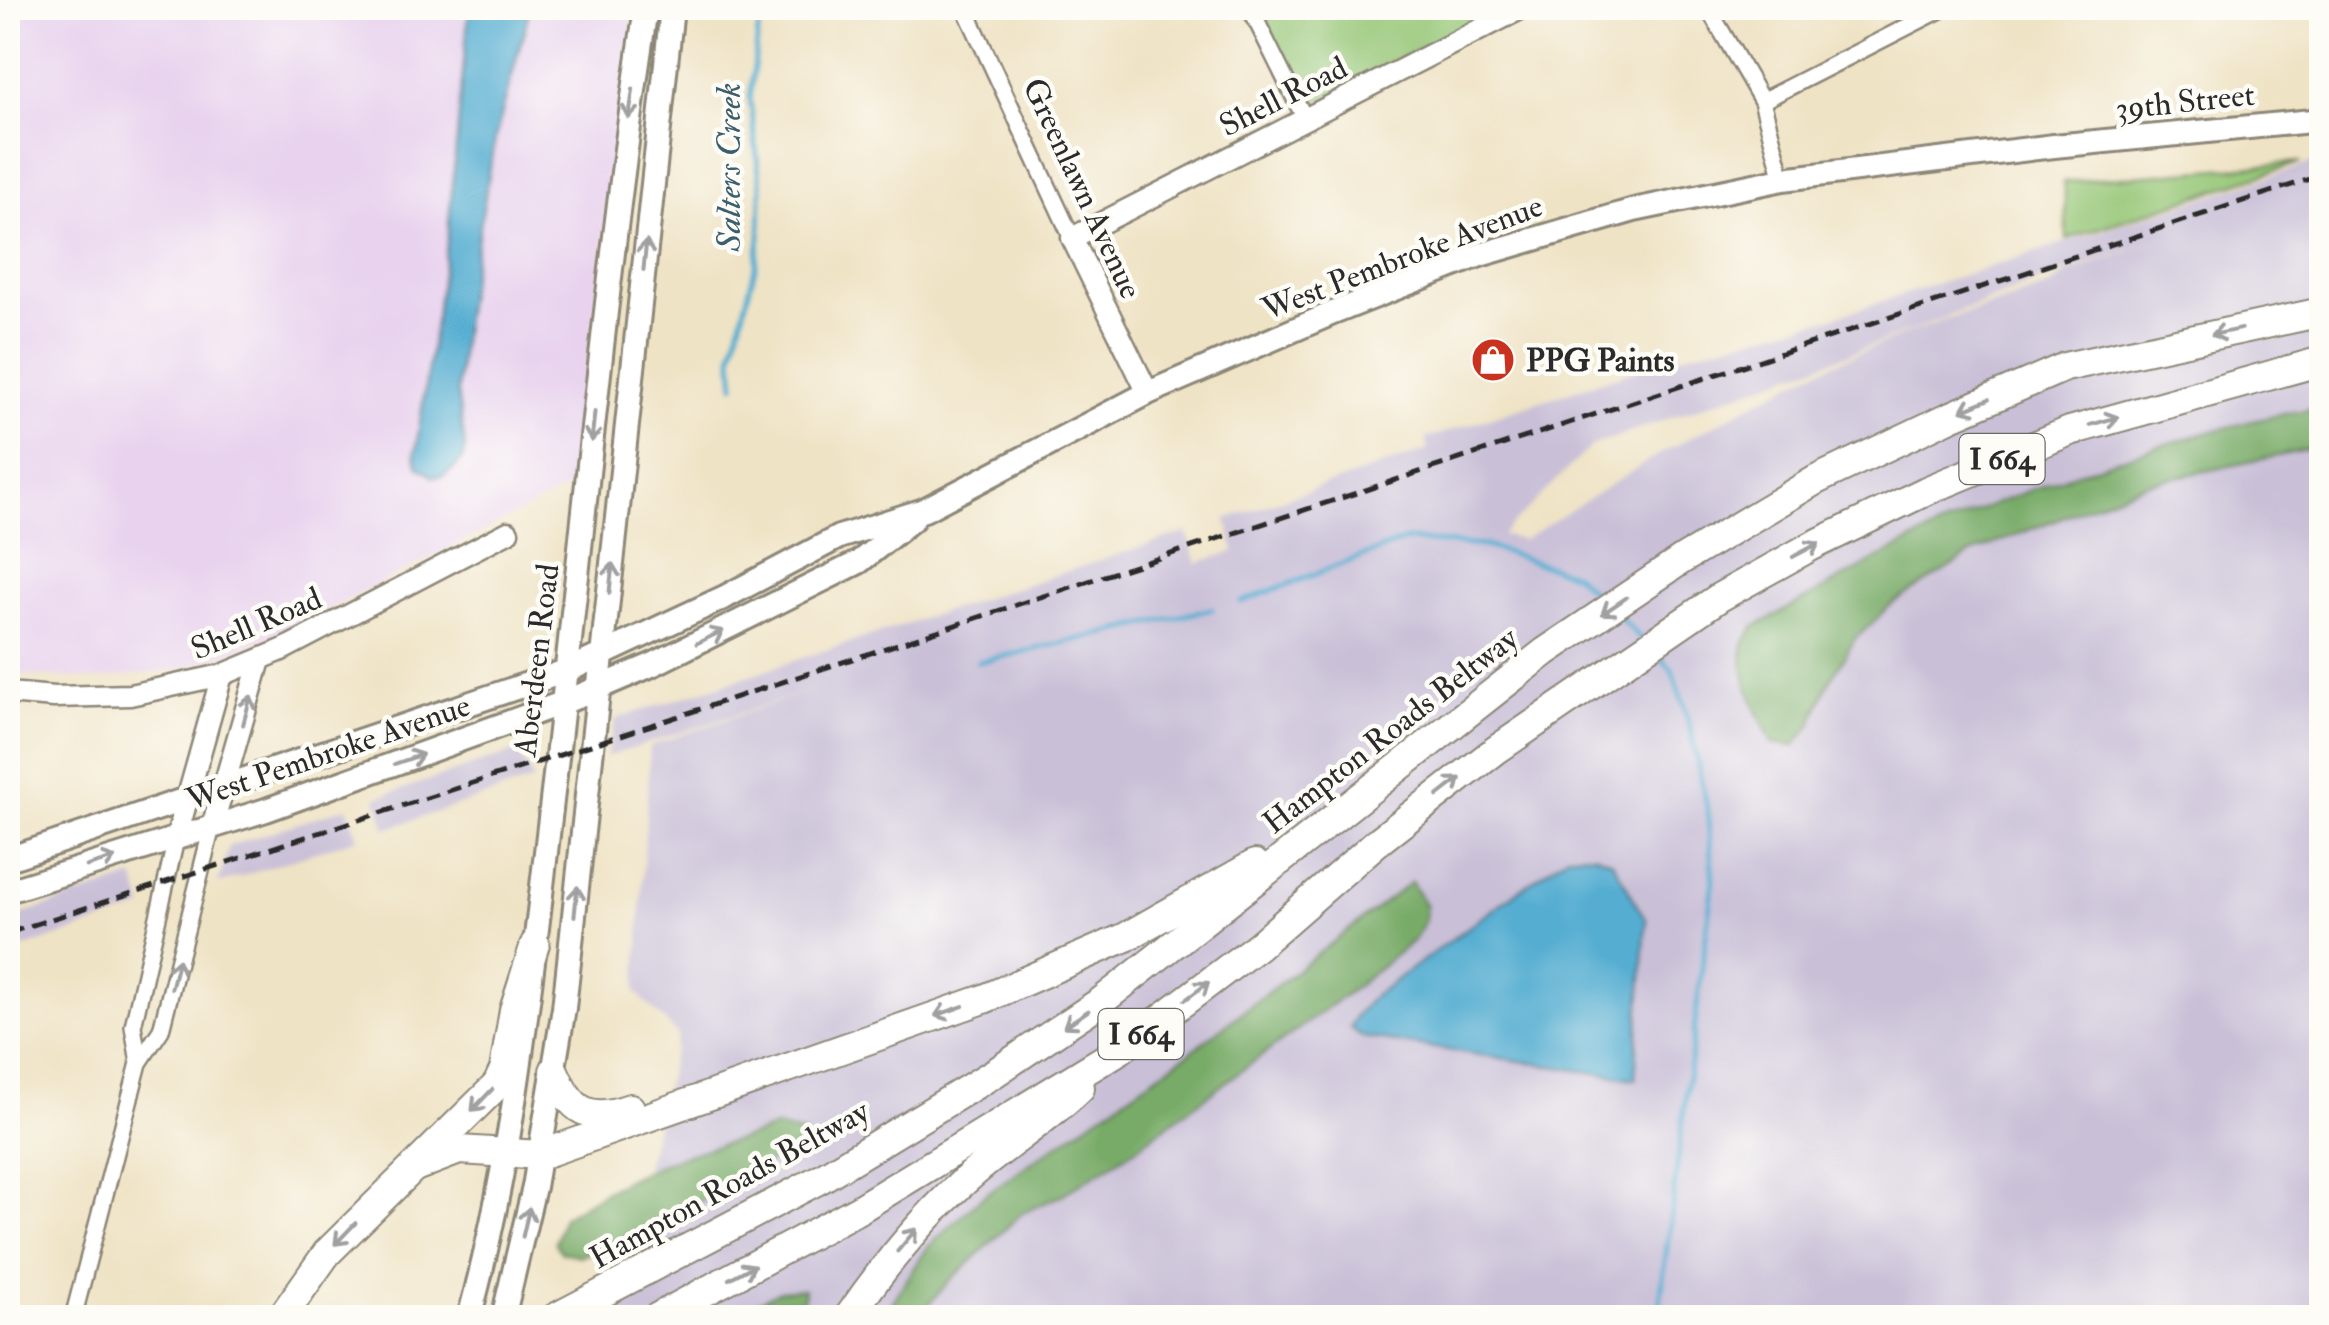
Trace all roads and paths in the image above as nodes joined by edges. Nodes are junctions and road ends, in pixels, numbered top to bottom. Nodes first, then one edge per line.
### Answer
1 (646, 8) edge
2 (672, 8) edge
3 (965, 8) edge
4 (1250, 8) edge
5 (1522, 8) edge
6 (1708, 8) edge
7 (1944, 8) edge
8 (1762, 102) junction
9 (1305, 120) junction
10 (2322, 120) edge
11 (2054, 146) joint
12 (1783, 178) junction
13 (1072, 238) junction
14 (2322, 312) edge
15 (2315, 363) edge
16 (1148, 393) junction
17 (924, 510) junction
18 (508, 532) dead end
19 (603, 655) junction
20 (260, 660) junction
21 (569, 670) junction
22 (222, 675) junction
23 (600, 687) junction
24 (8, 693) edge
25 (564, 702) junction
26 (225, 785) junction
27 (188, 797) junction
28 (212, 827) junction
29 (1318, 830) junction
30 (176, 839) junction
31 (8, 859) edge
32 (8, 891) edge
33 (535, 944) junction
34 (1120, 1049) junction
35 (805, 1060) junction
36 (138, 1063) junction
37 (554, 1071) junction
38 (506, 1153) junction
39 (540, 1156) junction
40 (415, 1167) junction
41 (73, 1318) edge
42 (281, 1318) edge
43 (469, 1318) edge
44 (502, 1318) edge
45 (554, 1318) edge
46 (656, 1318) edge
47 (848, 1318) edge

1 -> 21 main road, Aberdeen Road
19 -> 2 main road, Aberdeen Road
3 - 13 street, Greenlawn Avenue
4 - 9 street
5 - 9 street, Shell Road
6 - 8 street
7 - 8 street
8 - 12 street
9 - 13 street, Shell Road
10 - 11 main road, 39th Street
11 - 12 main road, West Pembroke Avenue
12 - 16 main road, West Pembroke Avenue
13 - 16 street, Greenlawn Avenue
14 -> 29 highway, Hampton Roads Beltway / I 664
34 -> 15 highway, I 664
16 - 17 main road, West Pembroke Avenue
17 - 19 main road, West Pembroke Avenue
23 -> 17 main road, West Pembroke Avenue
18 - 20 street, Shell Road
19 - 21 main road, West Pembroke Avenue
19 - 23 main road, Aberdeen Road
20 - 22 street, Shell Road
26 -> 20 street
21 - 25 main road, Aberdeen Road
21 - 26 main road, West Pembroke Avenue
22 - 24 street, Shell Road
22 - 27 street
23 - 25 main road, West Pembroke Avenue
37 -> 23 main road, Aberdeen Road
28 -> 25 main road, West Pembroke Avenue
25 - 33 main road, Aberdeen Road
26 - 27 main road, West Pembroke Avenue
26 - 28 street
27 - 30 street
27 - 31 main road, West Pembroke Avenue
28 - 30 main road, West Pembroke Avenue
36 -> 28 street
29 -> 35 highway
29 -> 45 highway, Hampton Roads Beltway / I 664
32 -> 30 main road, West Pembroke Avenue
30 - 36 street
33 - 38 main road, Aberdeen Road
33 -> 40 highway
46 -> 34 highway, I 664
47 -> 34 highway
35 - 37 highway
35 - 39 highway
36 - 41 street
37 - 39 main road, Aberdeen Road
38 - 39 highway
38 - 40 highway
38 - 43 main road, Aberdeen Road
44 -> 39 main road, Aberdeen Road
40 -> 42 highway

